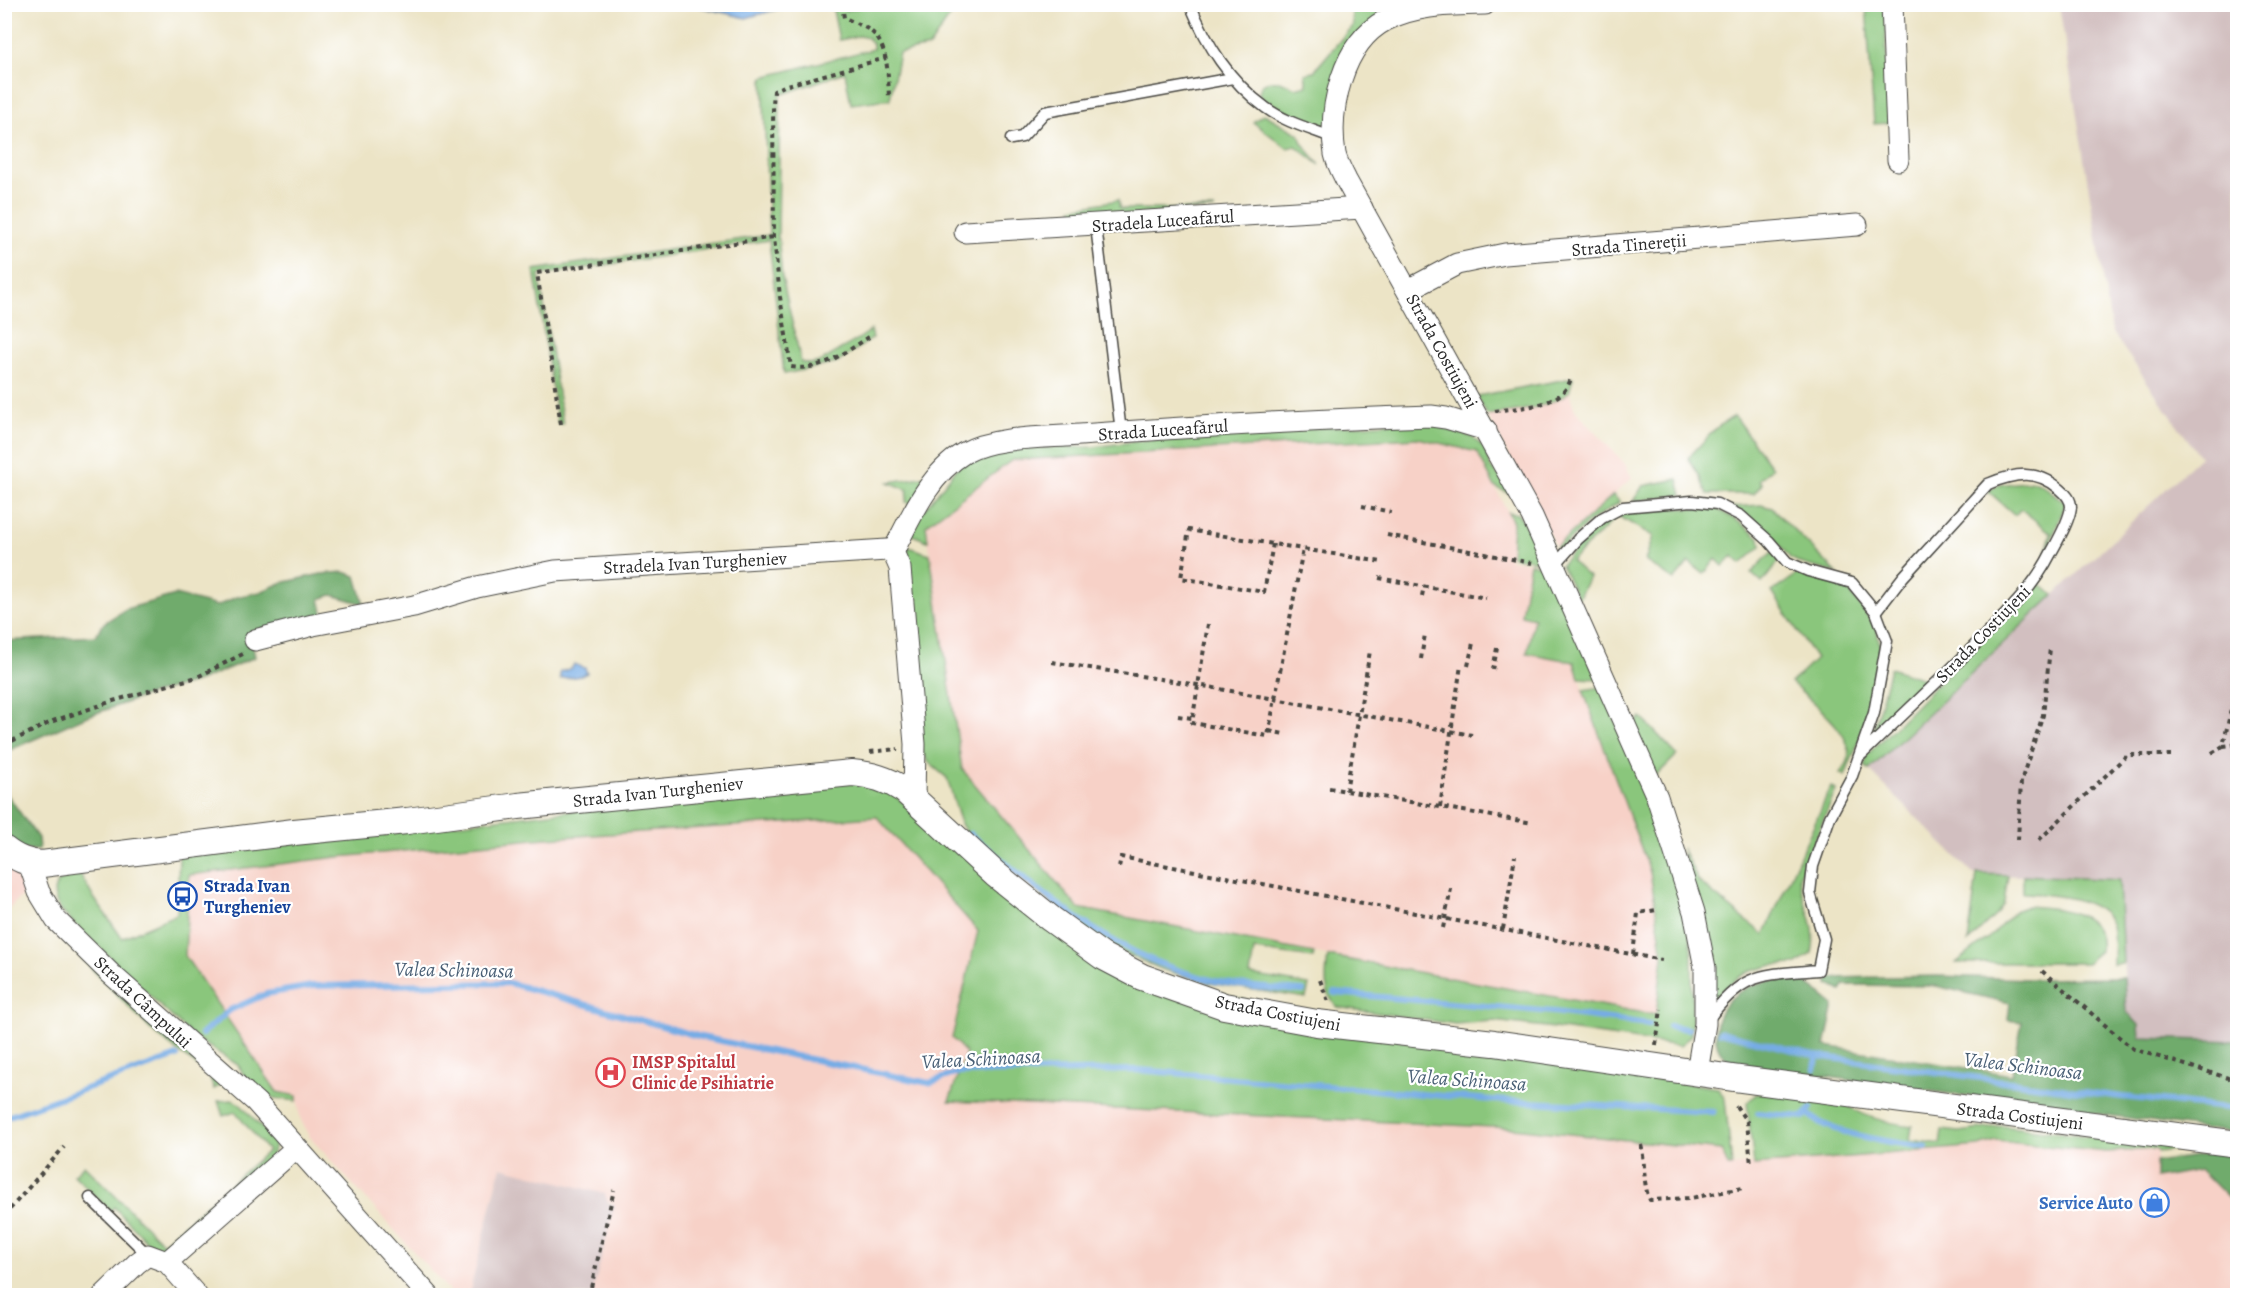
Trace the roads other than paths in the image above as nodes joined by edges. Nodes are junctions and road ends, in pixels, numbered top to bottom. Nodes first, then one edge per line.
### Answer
1 (1190, 4) edge
2 (1485, 4) edge
3 (1892, 4) edge
4 (1233, 78) junction
5 (1334, 138) junction
6 (1011, 139) dead end
7 (1898, 160) dead end
8 (1362, 208) junction
9 (1857, 225) dead end
10 (1096, 226) junction
11 (965, 232) dead end
12 (1408, 290) junction
13 (1481, 423) junction
14 (1121, 432) junction
15 (894, 552) junction
16 (1555, 565) junction
17 (1876, 612) junction
18 (255, 640) road end
19 (1859, 757) junction
20 (893, 783) joint
21 (914, 799) junction
22 (4, 849) edge
23 (29, 863) junction
24 (1705, 1024) junction
25 (1696, 1072) junction
26 (2238, 1144) edge
27 (296, 1148) junction
28 (90, 1198) dead end
29 (157, 1258) junction
30 (103, 1296) edge
31 (197, 1296) edge
32 (429, 1296) edge

1 - 4 lane
2 - 5 street, Strada Costiujeni
3 - 7 street
4 - 5 lane
4 - 6 lane
5 - 8 street, Strada Costiujeni
8 - 10 street, Stradela Luceafărul
8 - 12 street, Strada Costiujeni
9 - 12 street, Strada Tinereții
10 - 11 street, Stradela Luceafărul
10 - 14 lane
12 - 13 street, Strada Costiujeni
13 - 14 street, Strada Luceafărul
13 - 16 street, Strada Costiujeni
14 - 15 street, Strada Luceafărul
15 - 18 street, Stradela Ivan Turgheniev
15 - 21 street
16 - 17 lane, Strada Costiujeni
16 - 24 street, Strada Costiujeni
17 - 19 lane, Strada Costiujeni
17 - 19 lane, Strada Costiujeni
19 - 24 lane, Strada Costiujeni
20 - 21 street, Strada Costiujeni
20 - 23 street, Strada Ivan Turgheniev
21 - 25 street, Strada Costiujeni
22 - 23 street
23 - 27 street, Strada Câmpului
24 - 25 street, Strada Costiujeni
25 - 26 street, Strada Costiujeni
27 - 29 street
27 - 32 street, Strada Câmpului
28 - 29 lane
29 - 30 street
29 - 31 street

